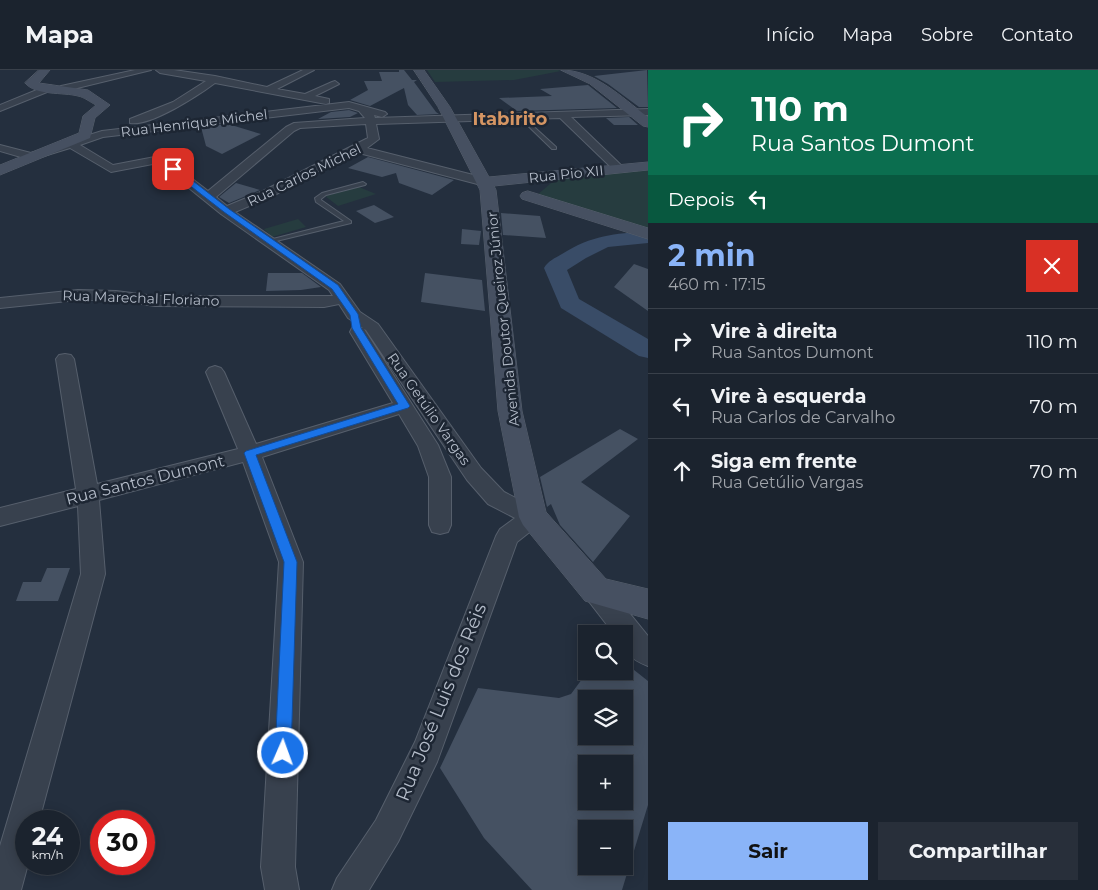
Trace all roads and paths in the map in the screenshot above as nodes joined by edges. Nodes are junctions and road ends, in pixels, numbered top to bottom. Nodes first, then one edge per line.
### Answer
1 (45, 70) edge
2 (147, 70) edge
3 (160, 70) edge
4 (295, 70) edge
5 (419, 70) edge
6 (566, 70) edge
7 (308, 71) edge
8 (215, 79) junction
9 (334, 84) dead end
10 (55, 89) junction
11 (266, 90) junction
12 (306, 97) junction
13 (348, 105) junction
14 (0, 108) edge
15 (360, 108) junction
16 (648, 112) edge
17 (634, 113) junction
18 (564, 116) junction
19 (522, 117) junction
20 (450, 119) junction
21 (392, 120) junction
22 (370, 121) junction
23 (648, 124) edge
24 (85, 135) junction
25 (70, 143) junction
26 (0, 148) edge
27 (554, 148) dead end
28 (358, 149) junction
29 (31, 157) junction
30 (648, 166) edge
31 (619, 169) junction
32 (0, 171) edge
33 (549, 177) junction
34 (485, 182) junction
35 (363, 184) dead end
36 (210, 196) junction
37 (510, 200) junction
38 (226, 211) junction
39 (648, 234) edge
40 (268, 241) junction
41 (0, 303) edge
42 (348, 307) junction
43 (65, 359) dead end
44 (216, 372) dead end
45 (404, 406) junction
46 (250, 453) junction
47 (88, 495) junction
48 (0, 517) edge
49 (533, 517) junction
50 (440, 525) dead end
51 (596, 591) junction
52 (648, 604) edge
53 (648, 652) edge
54 (4, 890) edge
55 (282, 890) edge
56 (349, 890) edge

1 - 10 main road
2 - 10 street
3 - 8 street
4 - 7 street
5 - 20 main road, Avenida Doutor Queiroz Júnior
6 - 17 main road
7 - 11 street
8 - 11 street
8 - 24 street
9 - 12 street
10 - 14 street
10 - 24 main road
11 - 12 street
12 - 13 street
13 - 15 street, Rua Henrique Michel
13 - 25 street, Rua Henrique Michel
15 - 21 street, Rua Henrique Michel
15 - 22 street, Rua Carlos Michel
16 - 17 street
17 - 18 street
17 - 23 main road
18 - 19 street
18 - 31 street
19 - 20 street
19 - 27 lane
20 - 21 street
20 - 34 main road, Avenida Doutor Queiroz Júnior
21 - 22 street
22 - 28 street, Rua Carlos Michel
22 - 36 street
24 - 29 main road
25 - 29 street, Rua Henrique Michel
25 - 36 street, Rua Getúlio Vargas
26 - 29 street
28 - 34 street
28 - 38 street, Rua Carlos Michel
29 - 32 main road
30 - 31 main road, Rua Pio XII
31 - 33 main road, Rua Pio XII
33 - 34 main road, Rua Pio XII
33 - 37 main road
34 - 37 main road, Avenida Doutor Queiroz Júnior
35 - 40 lane
36 - 38 street, Rua Getúlio Vargas
37 - 39 main road
37 - 49 main road, Avenida Doutor Queiroz Júnior
38 - 40 street, Rua Getúlio Vargas
40 - 42 street, Rua Getúlio Vargas
41 - 42 street, Rua Marechal Floriano
42 - 45 street
42 - 49 street, Rua Getúlio Vargas
43 - 47 street
44 - 46 street
45 - 46 street, Rua Santos Dumont
45 - 50 street
46 - 47 street, Rua Santos Dumont
46 - 55 street
47 - 48 street, Rua Santos Dumont
47 - 54 street
49 - 51 main road, Avenida Doutor Queiroz Júnior
49 - 56 street, Rua José Luis dos Réis
51 - 52 main road
51 - 53 street

